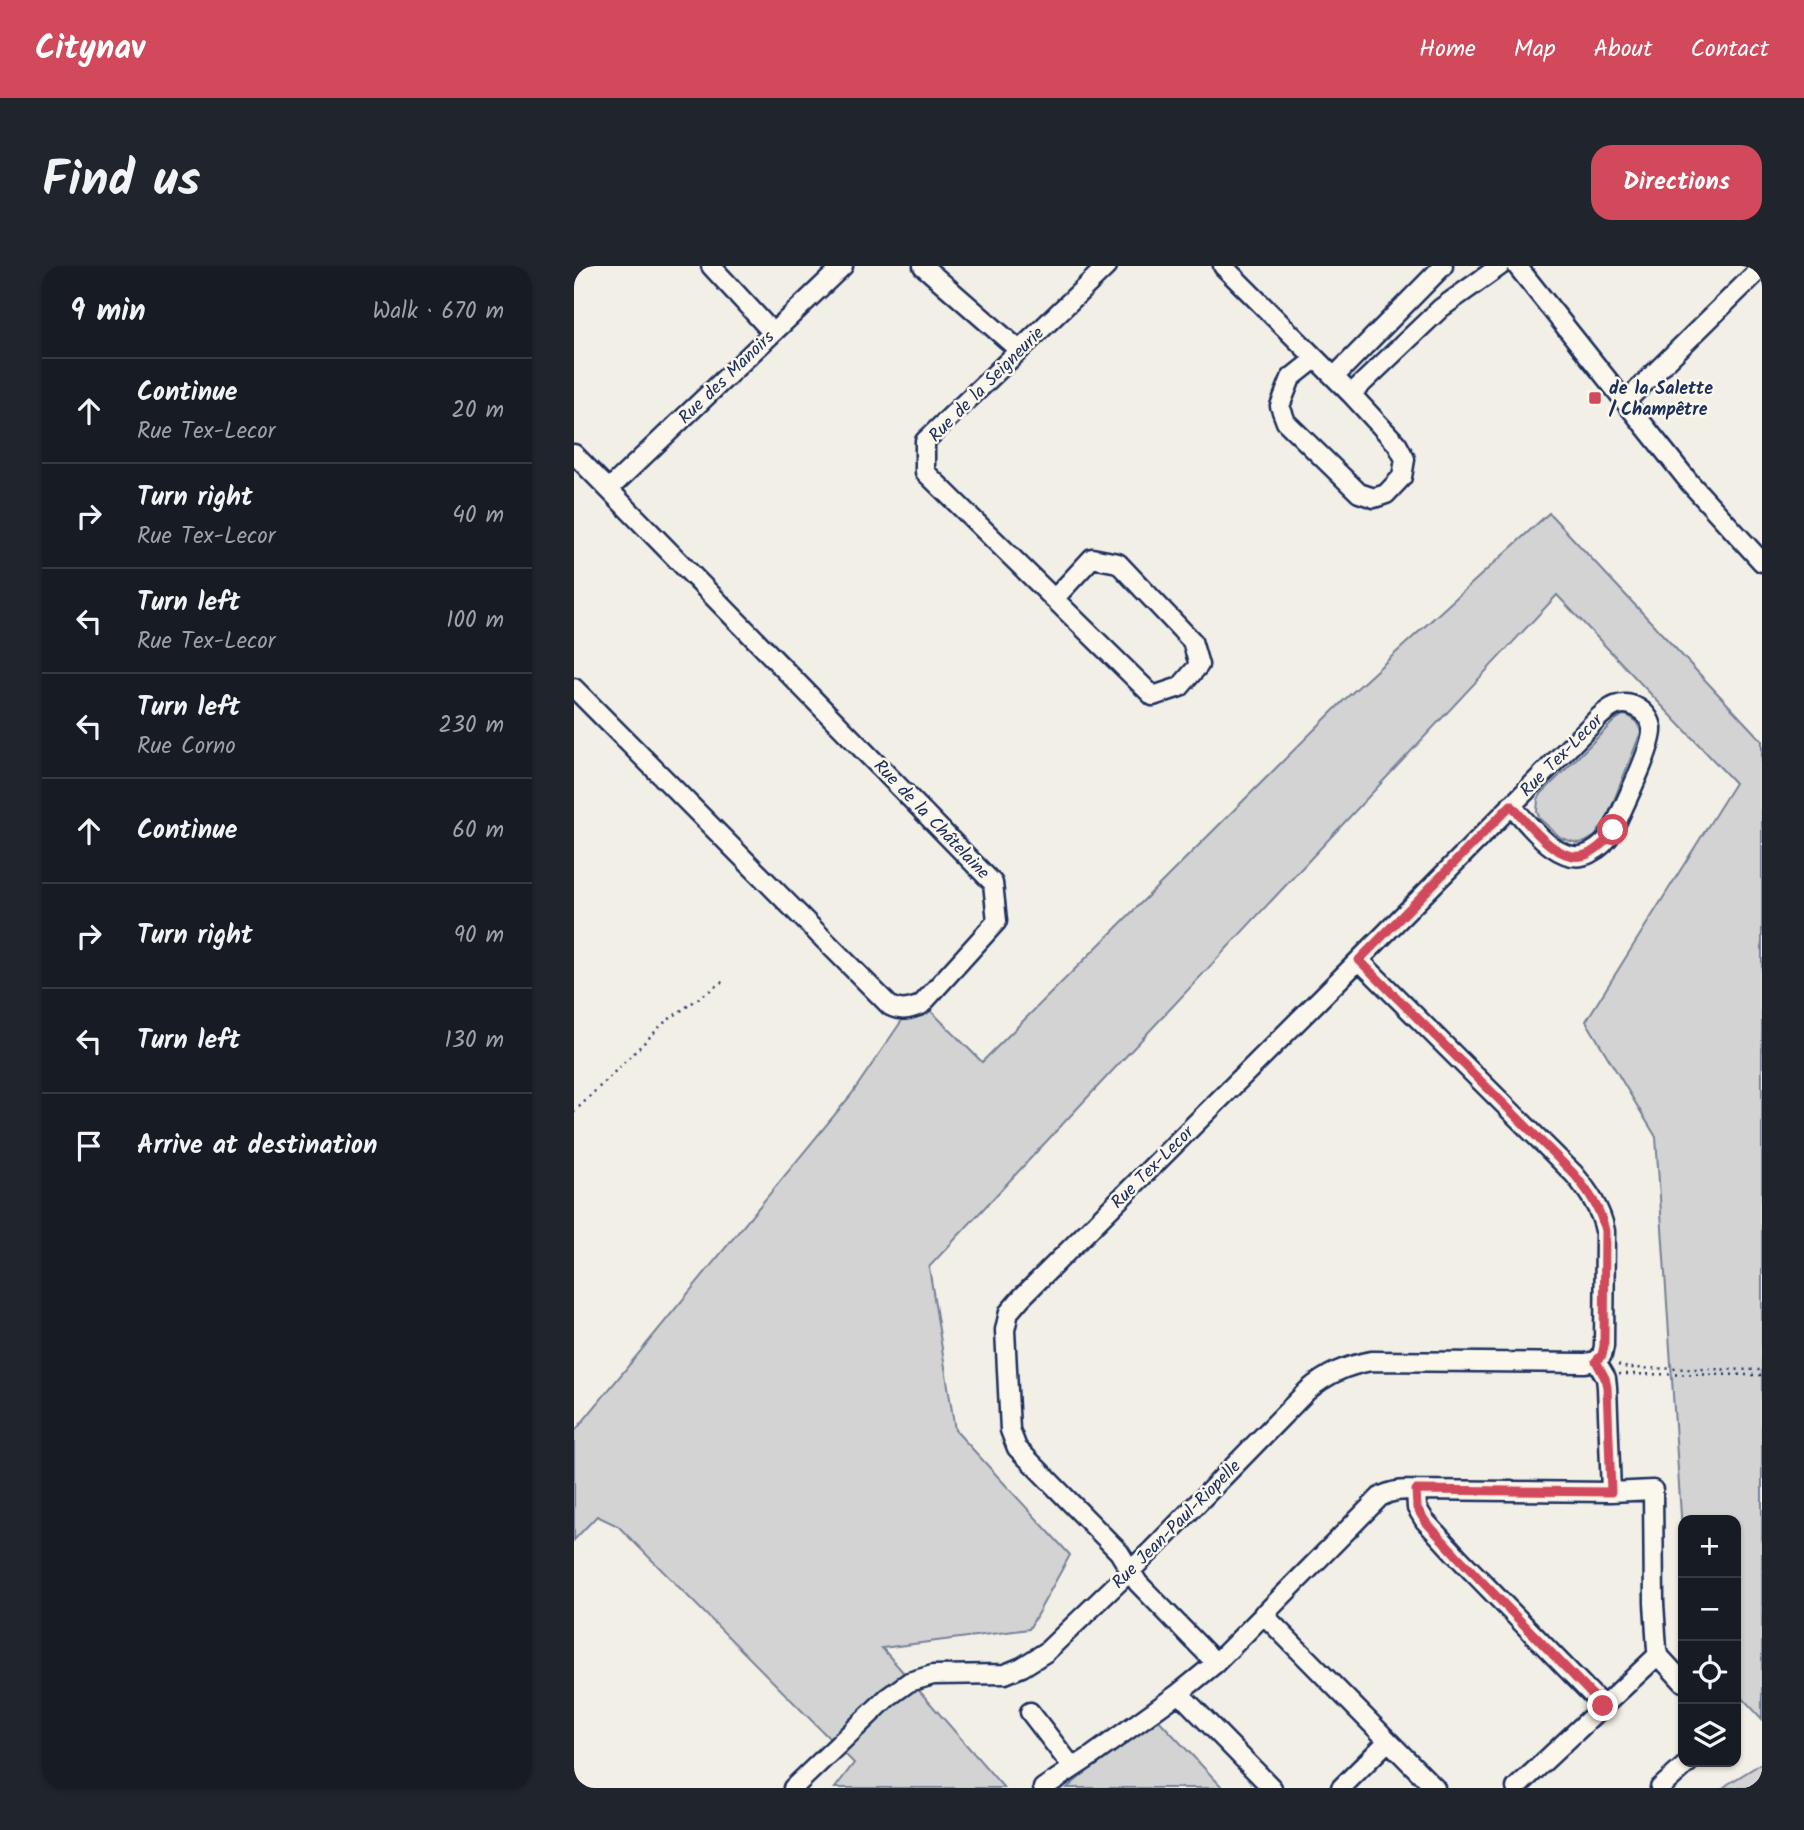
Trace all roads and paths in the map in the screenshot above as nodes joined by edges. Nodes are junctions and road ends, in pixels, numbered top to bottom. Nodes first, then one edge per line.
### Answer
1 (711, 266) edge
2 (843, 266) edge
3 (923, 266) edge
4 (1107, 266) edge
5 (1223, 266) edge
6 (1443, 266) edge
7 (1500, 266) edge
8 (1517, 266) edge
9 (1762, 267) edge
10 (772, 332) junction
11 (1019, 350) junction
12 (1315, 359) junction
13 (1334, 377) junction
14 (1351, 394) junction
15 (1625, 402) junction
16 (574, 454) edge
17 (609, 489) junction
18 (1762, 562) edge
19 (1054, 599) junction
20 (574, 688) edge
21 (1511, 805) junction
22 (1359, 960) junction
23 (726, 979) dead end
24 (574, 1112) edge
25 (1616, 1359) dead end
26 (1596, 1361) junction
27 (1762, 1370) edge
28 (1762, 1375) edge
29 (1605, 1378) junction
30 (1416, 1490) junction
31 (1611, 1492) junction
32 (1130, 1570) junction
33 (1263, 1615) junction
34 (1659, 1654) junction
35 (1216, 1663) junction
36 (1678, 1676) edge
37 (1179, 1693) junction
38 (1603, 1706) junction
39 (1030, 1712) dead end
40 (1388, 1741) junction
41 (1683, 1767) edge
42 (1073, 1768) junction
43 (793, 1788) edge
44 (1043, 1788) edge
45 (1272, 1788) edge
46 (1340, 1788) edge
47 (1435, 1788) edge
48 (1516, 1788) edge
49 (1660, 1788) edge

1 - 10 street
2 - 10 street, Rue des Manoirs
3 - 11 street
4 - 11 street, Rue de la Seigneurie
5 - 12 street
6 - 13 street
7 - 14 street
8 - 15 street
9 - 15 street
10 - 17 street, Rue des Manoirs
11 - 19 street, Rue de la Seigneurie
12 - 13 street
12 - 14 street
13 - 14 street
15 - 18 street
16 - 17 street, Rue de la Châtelaine
17 - 20 street, Rue de la Châtelaine
19 - 19 street, Rue de la Seigneurie
21 - 21 street, Rue Tex-Lecor
21 - 22 street, Rue Tex-Lecor
22 - 26 street
22 - 32 street, Rue Tex-Lecor
23 - 24 path
25 - 27 path
26 - 29 street
26 - 32 street, Rue Jean-Paul-Riopelle
28 - 29 path
29 - 31 street
30 - 31 street
30 - 33 street
30 - 38 street
31 - 34 street
32 - 35 street, Rue Tex-Lecor
32 - 43 street, Rue Jean-Paul-Riopelle
33 - 35 street
33 - 40 street
34 - 36 street
34 - 38 street
35 - 37 street
37 - 42 street
37 - 45 street
38 - 48 street
39 - 42 street
40 - 46 street
40 - 47 street
41 - 49 street
42 - 44 street

